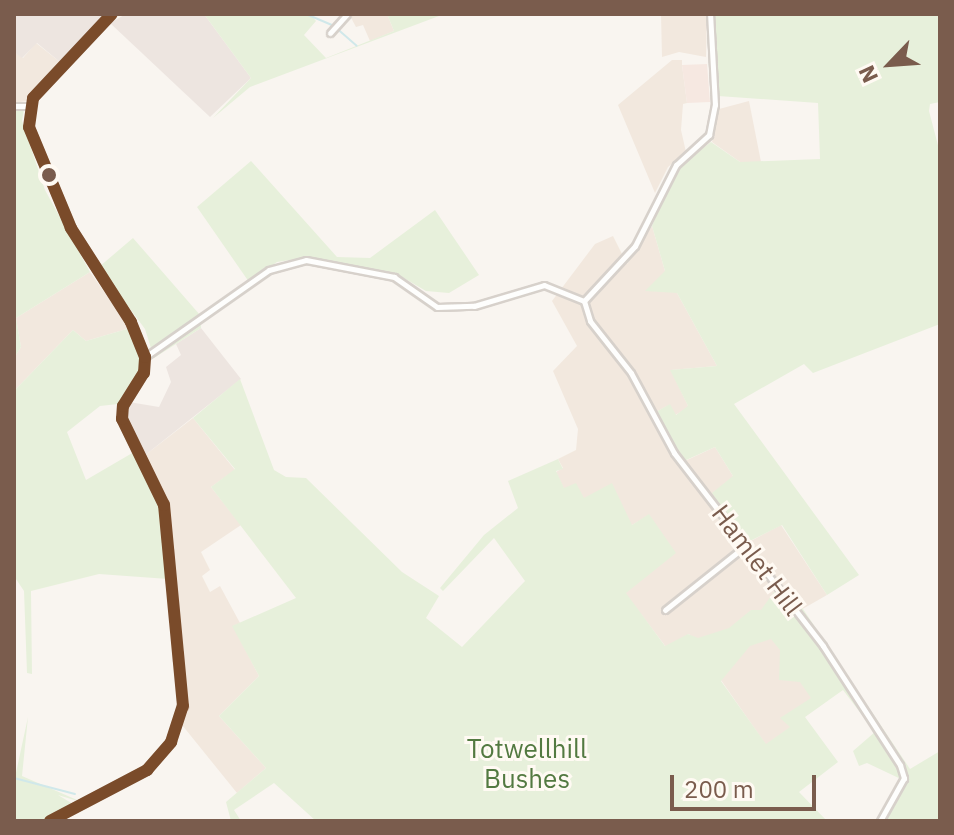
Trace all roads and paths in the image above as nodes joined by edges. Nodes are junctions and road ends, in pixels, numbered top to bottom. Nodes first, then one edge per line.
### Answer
1 (112, 14) edge
2 (347, 14) edge
3 (710, 14) edge
4 (330, 33) dead end
5 (14, 106) edge
6 (30, 106) junction
7 (584, 301) junction
8 (145, 357) junction
9 (744, 547) junction
10 (665, 610) dead end
11 (50, 821) edge
12 (880, 821) edge

1 - 6 main road
2 - 4 street
3 - 7 street
5 - 6 street
6 - 8 main road
7 - 8 street
7 - 9 street, Hamlet Hill
8 - 11 main road
9 - 10 street
9 - 12 street, Hamlet Hill

